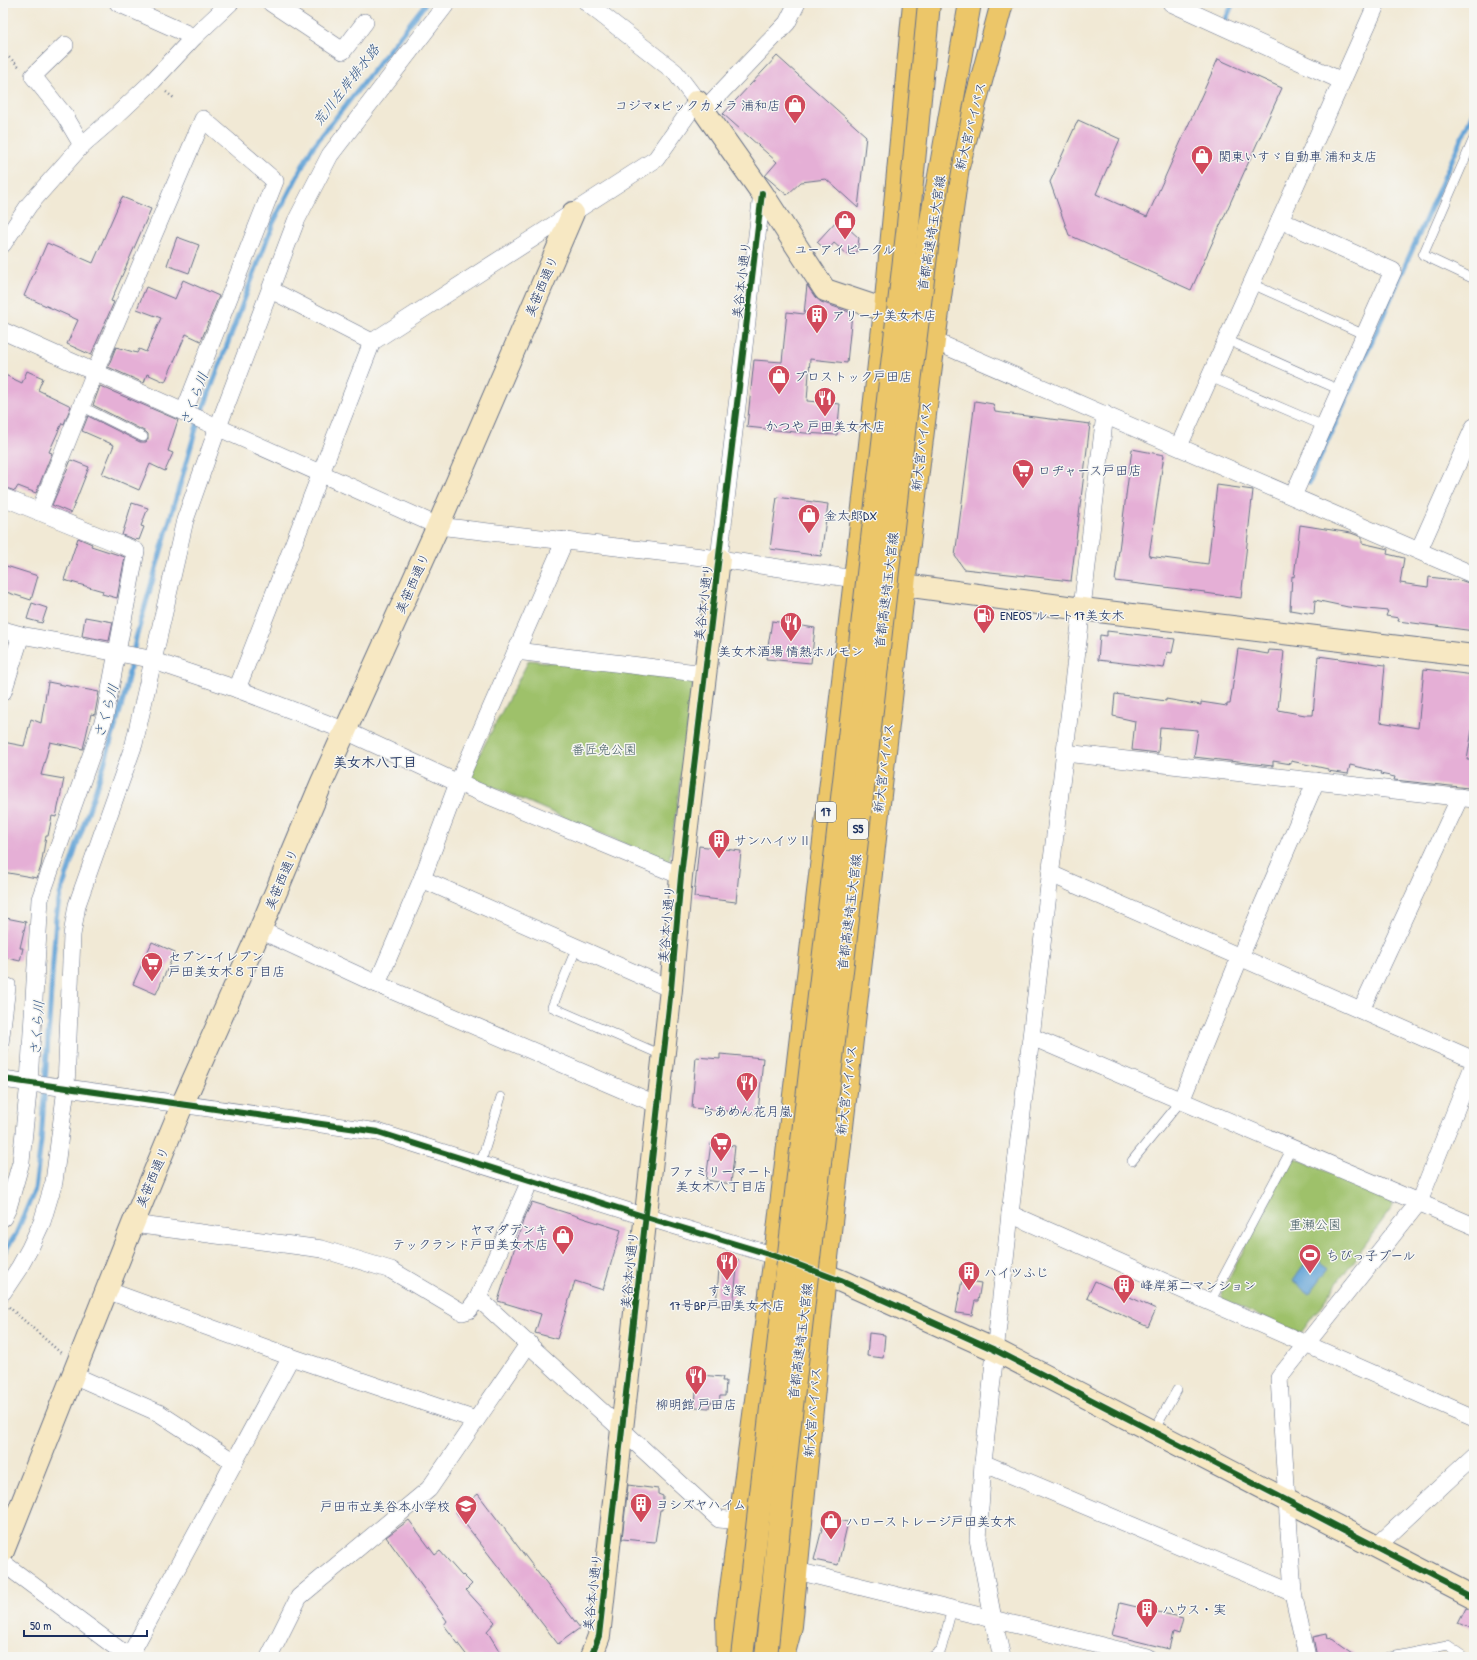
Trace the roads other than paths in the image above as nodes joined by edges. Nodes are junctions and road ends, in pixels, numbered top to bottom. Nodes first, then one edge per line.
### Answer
1 (118, 3) edge
2 (230, 3) edge
3 (271, 3) edge
4 (447, 3) edge
5 (587, 3) edge
6 (914, 3) edge
7 (929, 3) edge
8 (970, 3) edge
9 (1002, 3) edge
10 (1171, 3) edge
11 (1377, 3) edge
12 (793, 5) edge
13 (365, 22) dead end
14 (194, 37) junction
15 (65, 45) dead end
16 (1342, 81) junction
17 (701, 106) junction
18 (1473, 143) edge
19 (82, 145) junction
20 (762, 193) junction
21 (573, 213) junction
22 (1280, 220) junction
23 (3, 244) edge
24 (1474, 279) edge
25 (1252, 284) junction
26 (271, 290) junction
27 (885, 310) junction
28 (3, 331) edge
29 (1365, 335) junction
30 (1227, 340) junction
31 (934, 341) junction
32 (372, 342) junction
33 (95, 372) junction
34 (1210, 377) junction
35 (1340, 390) junction
36 (81, 406) junction
37 (187, 413) junction
38 (1105, 414) junction
39 (214, 425) junction
40 (1324, 426) junction
41 (1474, 427) edge
42 (144, 437) dead end
43 (1179, 446) junction
44 (321, 473) junction
45 (1293, 496) junction
46 (3, 497) edge
47 (39, 512) junction
48 (438, 526) junction
49 (565, 540) junction
50 (1419, 550) junction
51 (719, 559) junction
52 (1474, 575) edge
53 (854, 579) junction
54 (904, 585) junction
55 (1082, 609) junction
56 (3, 630) edge
57 (21, 635) junction
58 (516, 651) junction
59 (119, 652) junction
60 (1474, 656) edge
61 (149, 659) junction
62 (705, 674) junction
63 (237, 689) junction
64 (3, 692) edge
65 (346, 731) junction
66 (1065, 753) junction
67 (1316, 781) junction
68 (458, 783) junction
69 (1467, 798) edge
70 (1051, 874) junction
71 (681, 876) junction
72 (422, 879) junction
73 (260, 930) junction
74 (577, 947) junction
75 (1240, 957) junction
76 (3, 981) edge
77 (377, 984) junction
78 (671, 989) junction
79 (1361, 1010) junction
80 (1032, 1037) junction
81 (3, 1052) edge
82 (664, 1056) junction
83 (1474, 1060) edge
84 (1474, 1064) edge
85 (3, 1079) edge
86 (30, 1083) junction
87 (60, 1087) junction
88 (501, 1097) dead end
89 (1181, 1101) junction
90 (183, 1103) junction
91 (658, 1105) junction
92 (1292, 1148) junction
93 (1132, 1161) dead end
94 (480, 1165) junction
95 (530, 1181) junction
96 (1419, 1202) junction
97 (1010, 1214) junction
98 (646, 1217) junction
99 (3, 1218) edge
100 (133, 1224) junction
101 (1474, 1226) edge
102 (774, 1256) junction
103 (825, 1275) junction
104 (106, 1290) junction
105 (3, 1292) edge
106 (478, 1298) junction
107 (1210, 1302) junction
108 (529, 1343) junction
109 (1306, 1344) junction
110 (995, 1350) junction
111 (291, 1357) junction
112 (75, 1370) junction
113 (1177, 1390) dead end
114 (1474, 1418) edge
115 (476, 1420) junction
116 (622, 1429) junction
117 (1153, 1432) junction
118 (1474, 1456) edge
119 (234, 1462) junction
120 (983, 1463) junction
121 (775, 1464) junction
122 (1288, 1502) junction
123 (740, 1521) junction
124 (1377, 1546) junction
125 (3, 1551) edge
126 (3, 1562) edge
127 (797, 1571) junction
128 (1293, 1593) junction
129 (1474, 1597) edge
130 (952, 1609) junction
131 (727, 1619) junction
132 (993, 1619) junction
133 (791, 1626) junction
134 (129, 1657) edge
135 (268, 1657) edge
136 (591, 1657) edge
137 (722, 1657) edge
138 (730, 1657) edge
139 (742, 1657) edge
140 (766, 1657) edge
141 (780, 1657) edge
142 (783, 1657) edge
143 (789, 1657) edge
144 (932, 1657) edge
145 (1002, 1657) edge
146 (1147, 1657) edge
147 (1307, 1657) edge
148 (1391, 1657) edge
149 (1463, 1657) edge

1 - 14 street
2 - 14 street
3 - 13 street
4 - 26 street
5 - 17 street
6 - 27 highway, 17
7 - 121 highway, 首都高速埼玉大宮線 / S5, bridge
8 - 121 highway, 首都高速埼玉大宮線 / S5, bridge
9 - 31 highway, 新大宮バイパス
10 - 16 street
11 - 16 street
12 - 17 street
14 - 19 street
15 - 19 street
16 - 22 street
17 - 20 street
17 - 21 street
18 - 24 lane
19 - 23 street
20 - 27 street
20 - 51 street, 美谷本小通り
21 - 32 street
21 - 48 street, 美笹西通り
22 - 25 street
22 - 29 street
25 - 29 lane
25 - 30 street
26 - 32 street
26 - 39 street
27 - 53 highway, 17
28 - 33 street
29 - 35 street
30 - 34 street
30 - 35 lane
31 - 38 street
31 - 54 highway, 新大宮バイパス
32 - 44 street
33 - 36 street
33 - 37 street
33 - 37 street
34 - 40 lane
34 - 43 street
35 - 40 street
36 - 42 lane
36 - 47 street
37 - 39 street
38 - 43 street
38 - 55 street
39 - 44 street
39 - 61 street
40 - 45 street
41 - 50 street
43 - 45 street
44 - 48 street
44 - 63 street
45 - 50 street
46 - 47 street
47 - 59 street
48 - 49 street
48 - 65 street, 美笹西通り
49 - 51 street
49 - 58 street
50 - 52 street
51 - 53 street
51 - 62 street, 美谷本小通り
53 - 102 highway, 17
54 - 55 street
54 - 103 highway, 新大宮バイパス
55 - 60 street
55 - 66 street
56 - 57 street
57 - 59 street
57 - 64 street
58 - 62 street
58 - 68 street
59 - 61 street
59 - 86 street
61 - 63 street
61 - 87 street
62 - 71 street, 美谷本小通り
63 - 65 street
65 - 68 street
65 - 73 street, 美笹西通り
66 - 67 street
66 - 70 street
67 - 69 street
67 - 75 street
68 - 71 street
68 - 72 street
69 - 79 street
70 - 75 street
70 - 80 street
71 - 78 street, 美谷本小通り
72 - 74 street
72 - 77 street
73 - 77 street
73 - 90 street, 美笹西通り
74 - 78 street
74 - 82 lane
75 - 79 street
75 - 89 street
76 - 81 lane
77 - 91 street
78 - 82 street, 美谷本小通り
79 - 83 street
80 - 89 street
80 - 97 street
82 - 91 street, 美谷本小通り
84 - 96 street
85 - 86 street
86 - 87 street
86 - 99 street
87 - 90 street
87 - 105 street
88 - 94 lane
89 - 92 street
89 - 93 lane
90 - 94 street
90 - 100 street, 美笹西通り
91 - 98 street, 美谷本小通り
92 - 96 street
92 - 107 lane
94 - 95 street
95 - 98 street
95 - 106 street
96 - 101 street
96 - 109 street
97 - 107 street
97 - 110 street
98 - 102 street
98 - 116 street, 美谷本小通り
100 - 104 street, 美笹西通り
100 - 106 street
102 - 103 street
102 - 123 highway, 17
103 - 110 street
103 - 127 highway, 新大宮バイパス
104 - 111 street
104 - 112 street, 美笹西通り
106 - 108 street
107 - 109 street
108 - 115 street
108 - 116 street
109 - 114 street
109 - 122 street
110 - 117 street
110 - 120 street
111 - 115 street
111 - 119 street
112 - 119 street
112 - 125 street, 美笹西通り
113 - 117 lane
115 - 135 street
116 - 123 street
116 - 136 street, 美谷本小通り
117 - 122 street
118 - 124 street
119 - 134 street
120 - 128 street
120 - 132 street
121 - 138 highway, bridge
121 - 139 highway, 首都高速埼玉大宮線 / S5, bridge
121 - 140 highway, 首都高速埼玉大宮線 / S5, bridge
121 - 141 highway, bridge
122 - 124 street
122 - 128 street
123 - 131 highway, 17
124 - 129 street
126 - 134 street
127 - 130 street
127 - 133 highway, 新大宮バイパス
128 - 147 street
130 - 132 street
130 - 144 lane
131 - 137 highway, 17
131 - 138 highway, 17
132 - 145 street
132 - 146 street
133 - 142 highway, 新大宮バイパス
133 - 143 highway
148 - 149 lane

